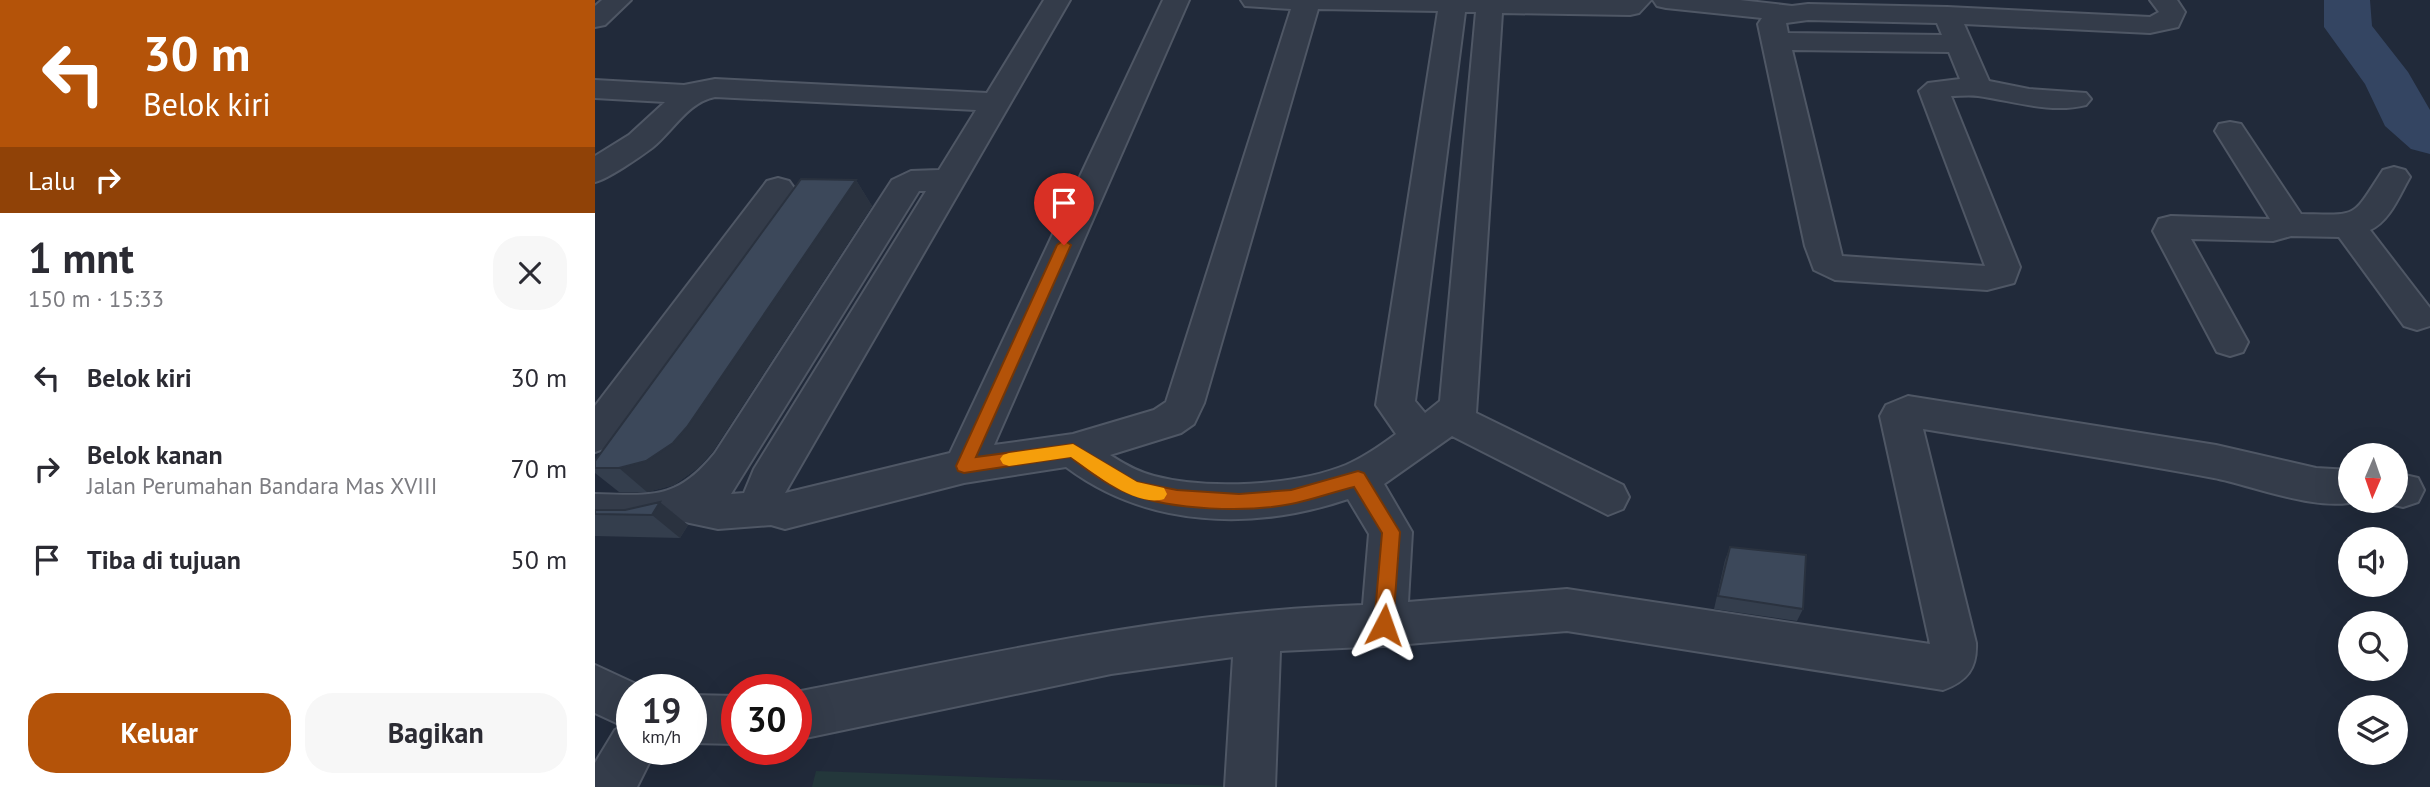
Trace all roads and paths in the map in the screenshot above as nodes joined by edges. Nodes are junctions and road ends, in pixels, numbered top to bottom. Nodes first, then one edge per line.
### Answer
1 (618, 0) edge
2 (1057, 0) edge
3 (1176, 0) edge
4 (1254, 0) edge
5 (1306, 0) edge
6 (1638, 0) edge
7 (1666, 0) edge
8 (2163, 0) edge
9 (1453, 2) edge
10 (1490, 2) edge
11 (595, 19) edge
12 (1782, 27) junction
13 (1952, 29) junction
14 (1975, 87) junction
15 (595, 89) edge
16 (691, 93) junction
17 (2075, 99) dead end
18 (995, 102) junction
19 (2230, 131) dead end
20 (595, 172) edge
21 (2394, 177) dead end
22 (947, 180) junction
23 (778, 188) dead end
24 (2291, 225) junction
25 (2349, 226) junction
26 (2426, 326) edge
27 (2230, 342) dead end
28 (1435, 426) junction
29 (595, 436) edge
30 (1073, 450) junction
31 (964, 466) junction
32 (1358, 478) junction
33 (2338, 486) edge
34 (1608, 497) dead end
35 (687, 505) junction
36 (771, 507) junction
37 (595, 512) edge
38 (1384, 625) junction
39 (1258, 633) junction
40 (595, 688) edge
41 (616, 698) edge
42 (812, 713) edge
43 (622, 765) edge
44 (609, 787) edge
45 (1250, 787) edge

1 - 11 street
2 - 18 street
3 - 31 street
4 - 5 street
5 - 9 street
5 - 30 street
6 - 10 street
7 - 12 street
8 - 13 street
9 - 10 street
9 - 28 street
10 - 28 street
12 - 13 street
12 - 14 street
13 - 14 street
14 - 17 street
15 - 16 street
16 - 18 street
16 - 20 street
18 - 22 street
19 - 24 street
21 - 25 street
22 - 35 street
22 - 36 street
23 - 29 street
24 - 25 street
24 - 27 street
25 - 26 street
28 - 32 street
28 - 34 street
30 - 31 street
30 - 32 street
31 - 36 street
32 - 38 street
33 - 38 street
35 - 36 street
35 - 37 street
38 - 39 street
39 - 42 street
39 - 45 street
40 - 41 street
43 - 44 street

